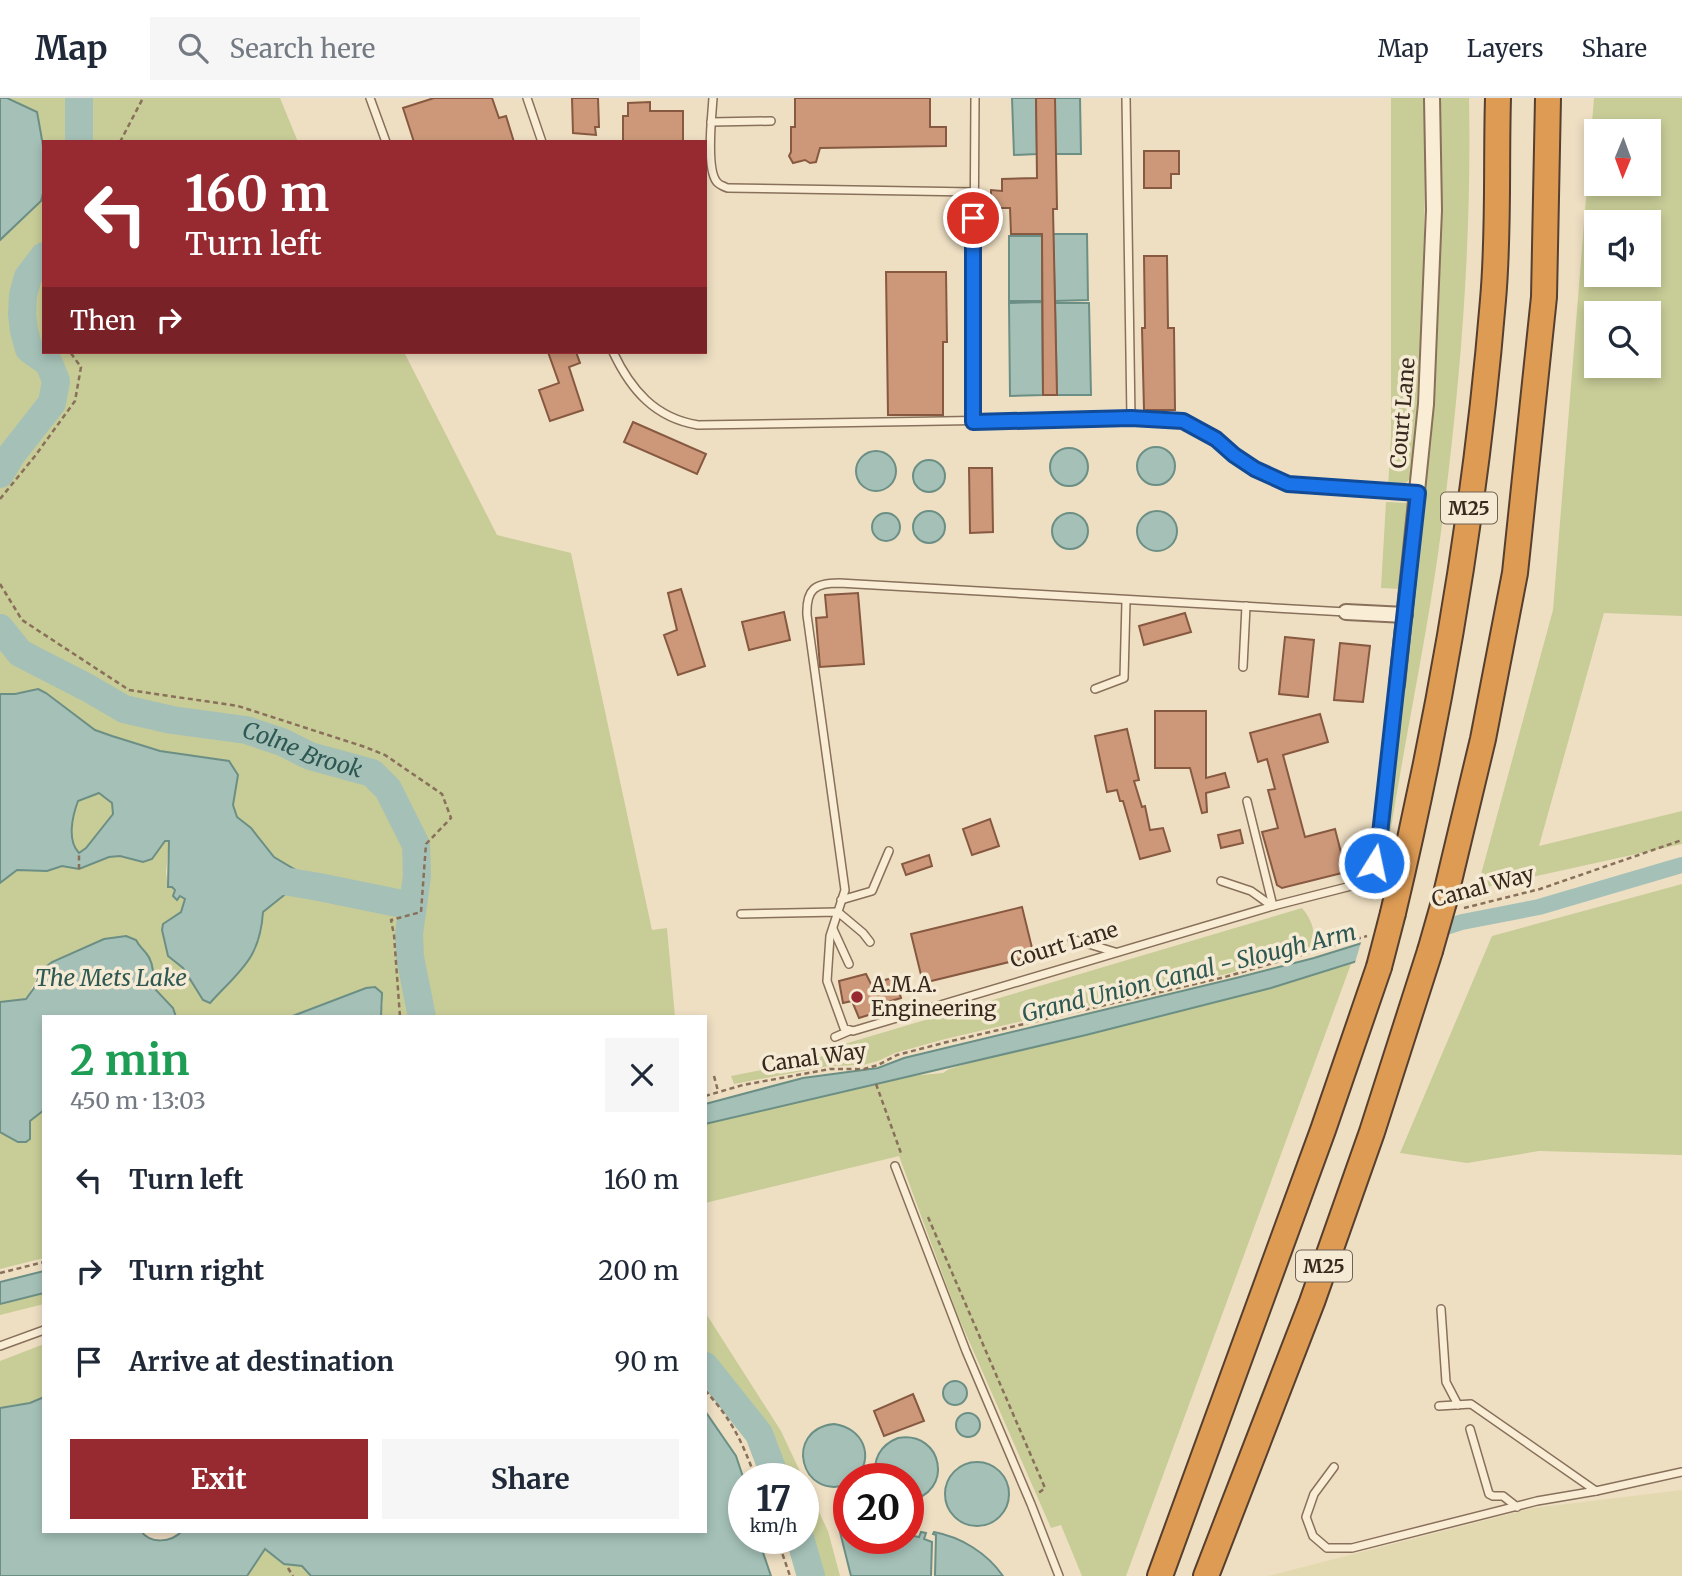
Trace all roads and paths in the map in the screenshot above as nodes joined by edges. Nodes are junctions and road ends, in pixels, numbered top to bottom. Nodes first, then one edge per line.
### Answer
1 (143, 98) edge
2 (370, 98) edge
3 (527, 98) edge
4 (713, 98) edge
5 (975, 98) edge
6 (1126, 98) edge
7 (1432, 98) edge
8 (1498, 98) edge
9 (1548, 98) edge
10 (771, 121) dead end
11 (711, 122) junction
12 (121, 140) edge
13 (385, 140) edge
14 (541, 140) edge
15 (973, 192) junction
16 (72, 354) edge
17 (614, 354) edge
18 (1131, 418) junction
19 (973, 422) junction
20 (1418, 493) junction
21 (0, 499) edge
22 (0, 584) edge
23 (1126, 601) junction
24 (1246, 606) junction
25 (1346, 612) joint
26 (1405, 615) junction
27 (1243, 667) dead end
28 (1397, 685) joint
29 (1095, 689) dead end
30 (1247, 801) dead end
31 (1682, 840) edge
32 (889, 851) dead end
33 (79, 853) dead end
34 (79, 869) dead end
35 (1221, 881) dead end
36 (841, 901) junction
37 (1273, 906) junction
38 (1450, 906) junction
39 (838, 912) junction
40 (741, 914) dead end
41 (832, 929) junction
42 (1377, 933) dead end
43 (1072, 939) dead end
44 (870, 942) dead end
45 (1115, 952) junction
46 (849, 964) dead end
47 (400, 1015) edge
48 (850, 1031) junction
49 (835, 1037) dead end
50 (714, 1076) dead end
51 (876, 1084) dead end
52 (718, 1091) junction
53 (707, 1095) edge
54 (902, 1157) dead end
55 (895, 1166) dead end
56 (924, 1208) dead end
57 (42, 1262) edge
58 (0, 1273) edge
59 (1441, 1309) dead end
60 (42, 1331) edge
61 (0, 1346) edge
62 (707, 1392) edge
63 (1458, 1405) junction
64 (1439, 1406) dead end
65 (1470, 1429) dead end
66 (750, 1463) edge
67 (1334, 1467) dead end
68 (1682, 1472) edge
69 (1596, 1491) junction
70 (1033, 1497) dead end
71 (1517, 1507) junction
72 (782, 1554) edge
73 (288, 1568) dead end
74 (293, 1576) edge
75 (790, 1576) edge
76 (1059, 1576) edge
77 (1160, 1576) edge
78 (1206, 1576) edge

1 - 12 path
2 - 13 lane
3 - 14 lane
4 - 11 lane
5 - 15 lane
6 - 18 lane
7 - 20 street, Court Lane
8 - 77 highway, M25, bridge
9 - 38 highway, M25
10 - 11 lane
11 - 15 lane
15 - 19 lane
16 - 21 path
17 - 19 lane
18 - 19 lane
18 - 20 lane
20 - 26 street, Court Lane
22 - 47 path
23 - 24 lane
23 - 29 lane
23 - 36 lane
24 - 25 lane
24 - 27 lane
25 - 26 street
26 - 28 street, Court Lane
28 - 37 lane, Court Lane
30 - 37 lane
31 - 38 path, Canal Way
32 - 36 lane
33 - 34 path
35 - 37 lane
36 - 39 lane
37 - 45 lane, Court Lane
38 - 78 highway, M25, bridge
39 - 40 lane
39 - 41 lane
39 - 44 lane
41 - 46 lane
41 - 48 lane
42 - 52 path, Canal Way
43 - 45 lane
45 - 48 lane, Court Lane
48 - 49 lane, Court Lane
50 - 52 path
51 - 54 path
52 - 53 path, Canal Way
55 - 76 lane
56 - 70 path
57 - 58 path
59 - 63 lane
60 - 61 lane
62 - 66 path
63 - 64 lane
63 - 69 lane
65 - 71 lane
67 - 71 lane
68 - 69 lane
69 - 71 lane
72 - 75 path
73 - 74 path

